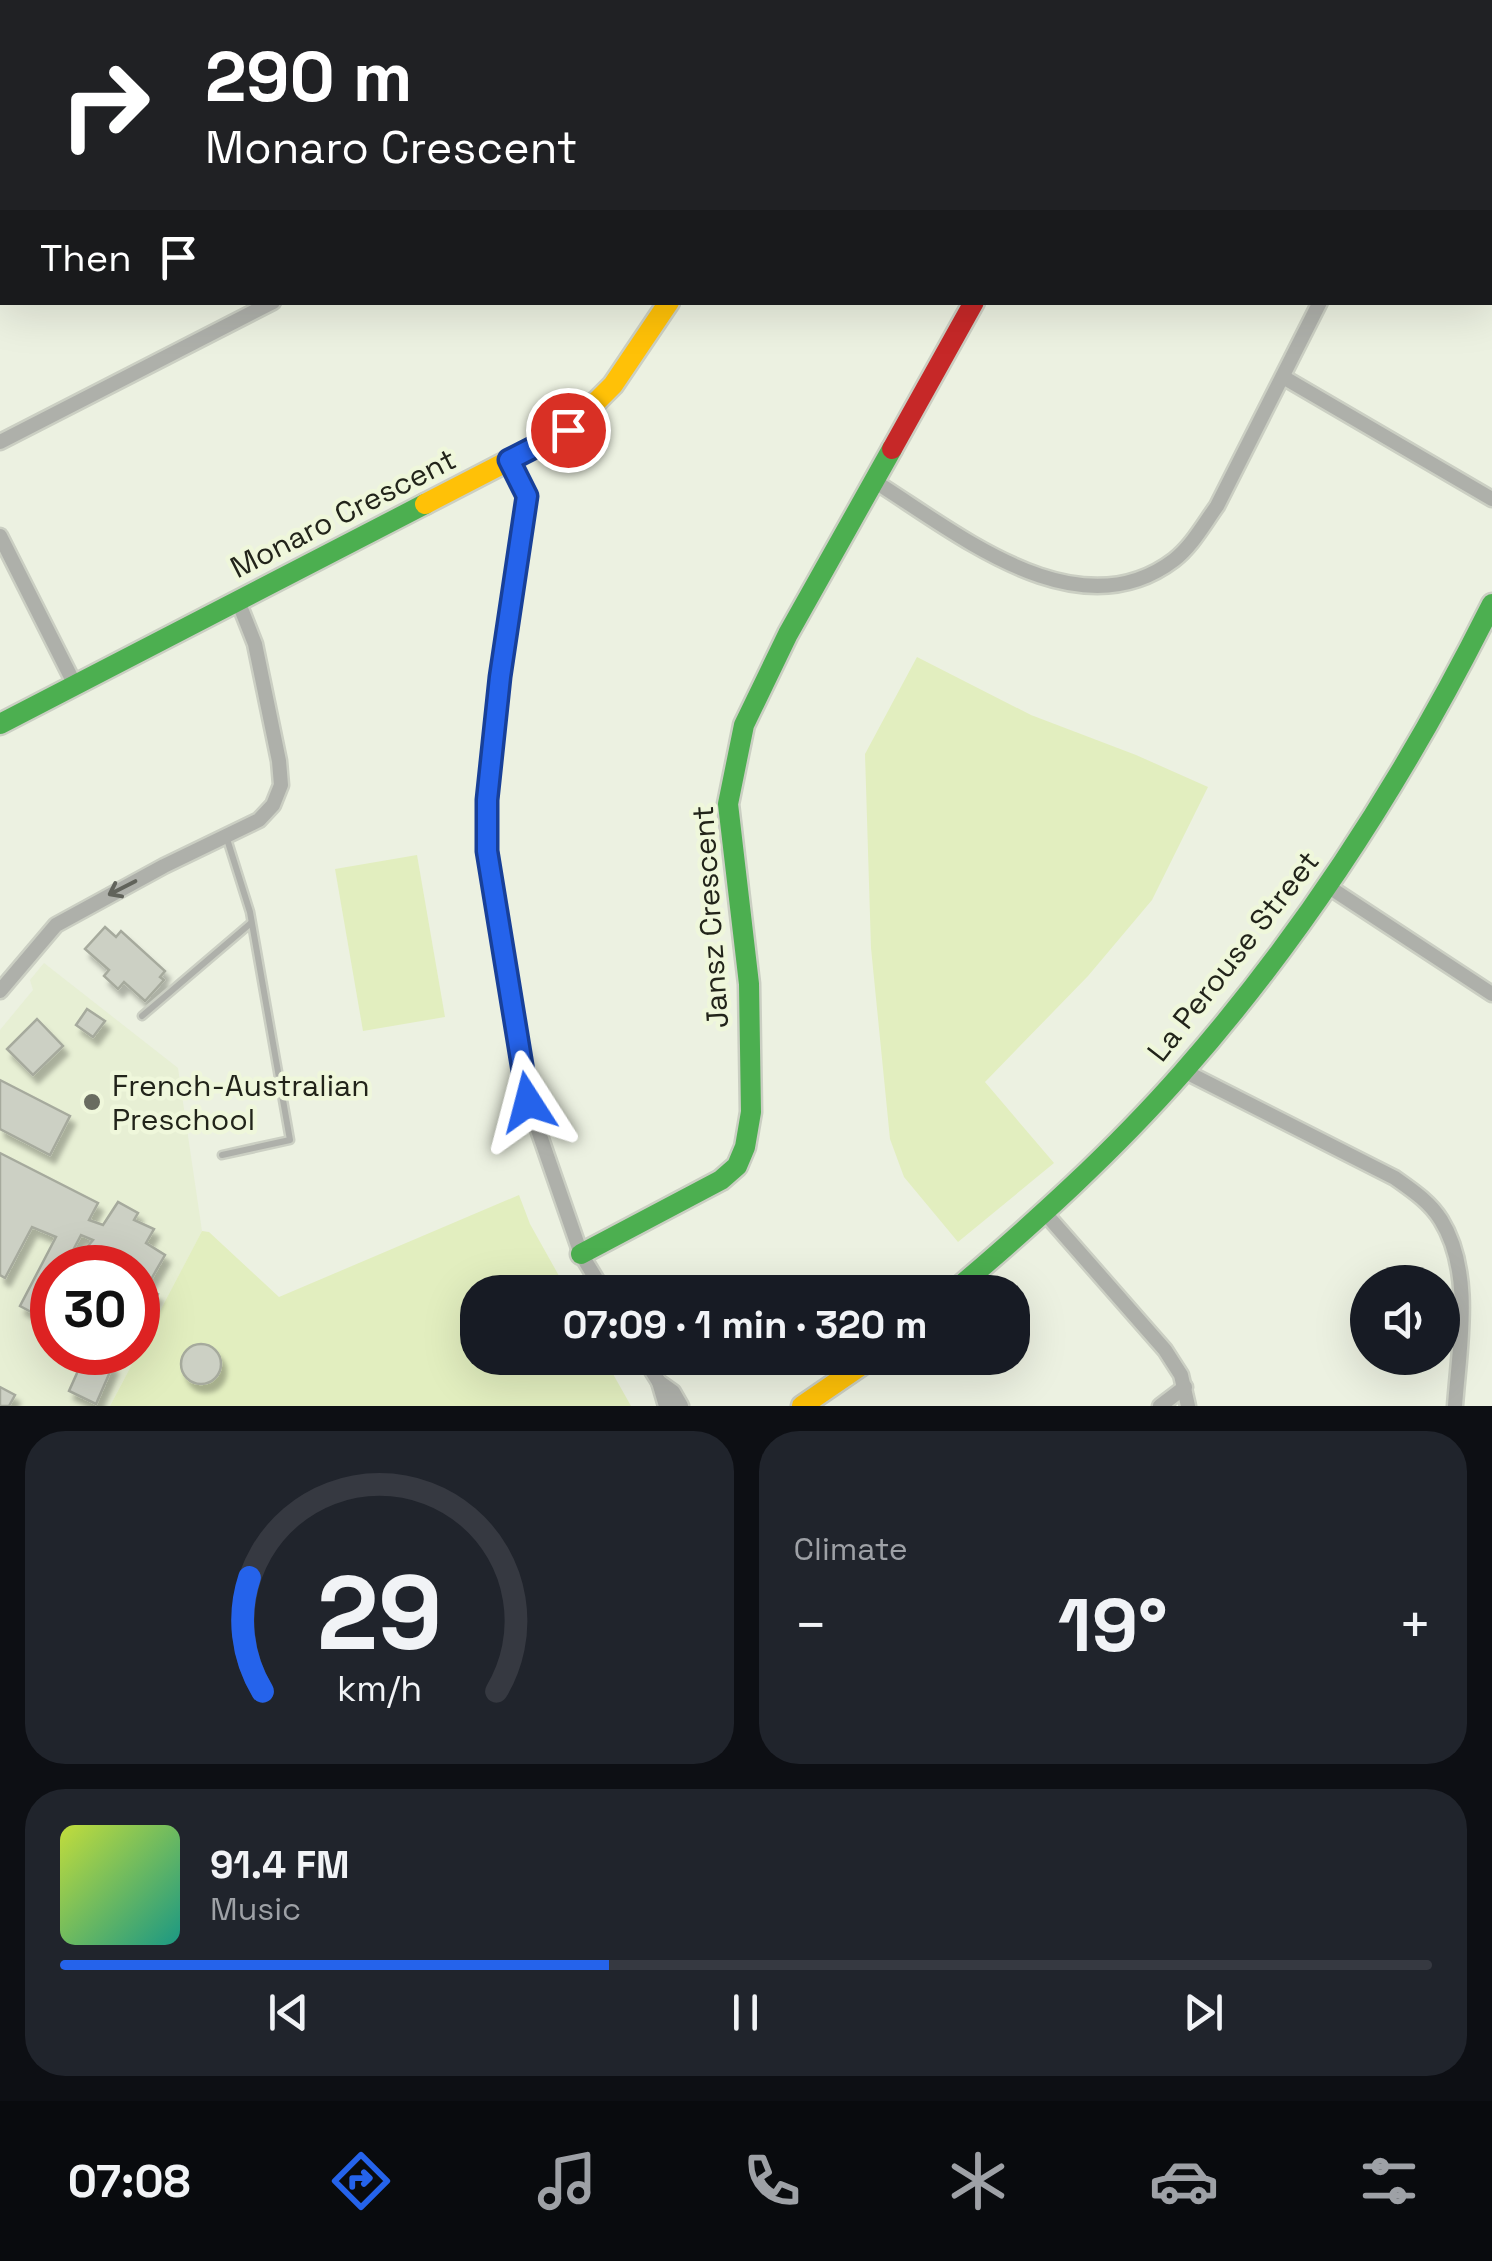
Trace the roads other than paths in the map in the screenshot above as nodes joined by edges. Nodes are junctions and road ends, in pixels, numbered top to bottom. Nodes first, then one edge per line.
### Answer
1 (267, 305) edge
2 (667, 305) edge
3 (972, 305) edge
4 (1319, 305) edge
5 (1283, 377) junction
6 (0, 442) edge
7 (509, 460) junction
8 (874, 482) junction
9 (1492, 499) edge
10 (0, 536) edge
11 (238, 600) junction
12 (1492, 604) edge
13 (76, 685) junction
14 (0, 724) edge
15 (226, 838) junction
16 (1329, 886) junction
17 (252, 922) junction
18 (0, 991) edge
19 (1492, 994) edge
20 (142, 1016) dead end
21 (1184, 1070) junction
22 (222, 1155) dead end
23 (1045, 1213) junction
24 (581, 1254) junction
25 (594, 1275) edge
26 (973, 1275) edge
27 (655, 1375) edge
28 (847, 1375) edge
29 (659, 1382) junction
30 (1186, 1387) junction
31 (666, 1406) edge
32 (681, 1406) edge
33 (802, 1406) edge
34 (1160, 1406) edge
35 (1188, 1406) edge
36 (1455, 1406) edge

1 - 6 street
2 - 7 street, Monaro Crescent
3 - 8 street, Jansz Crescent
4 - 5 street
5 - 8 street
5 - 9 street
7 - 11 street, Monaro Crescent
7 - 24 street
8 - 24 street, Jansz Crescent
10 - 13 street
11 - 13 street, Monaro Crescent
11 - 15 street
12 - 16 street, La Perouse Street
13 - 14 street, Monaro Crescent
15 - 17 lane
15 -> 18 street
16 - 19 street
16 - 21 street, La Perouse Street
17 - 20 lane
17 - 22 lane
21 - 23 street, La Perouse Street
21 - 36 street
23 - 26 street, La Perouse Street
23 - 30 street
24 - 25 street
27 - 29 street
28 - 33 street
29 - 31 street
29 - 32 street
30 - 34 street
30 - 35 street

